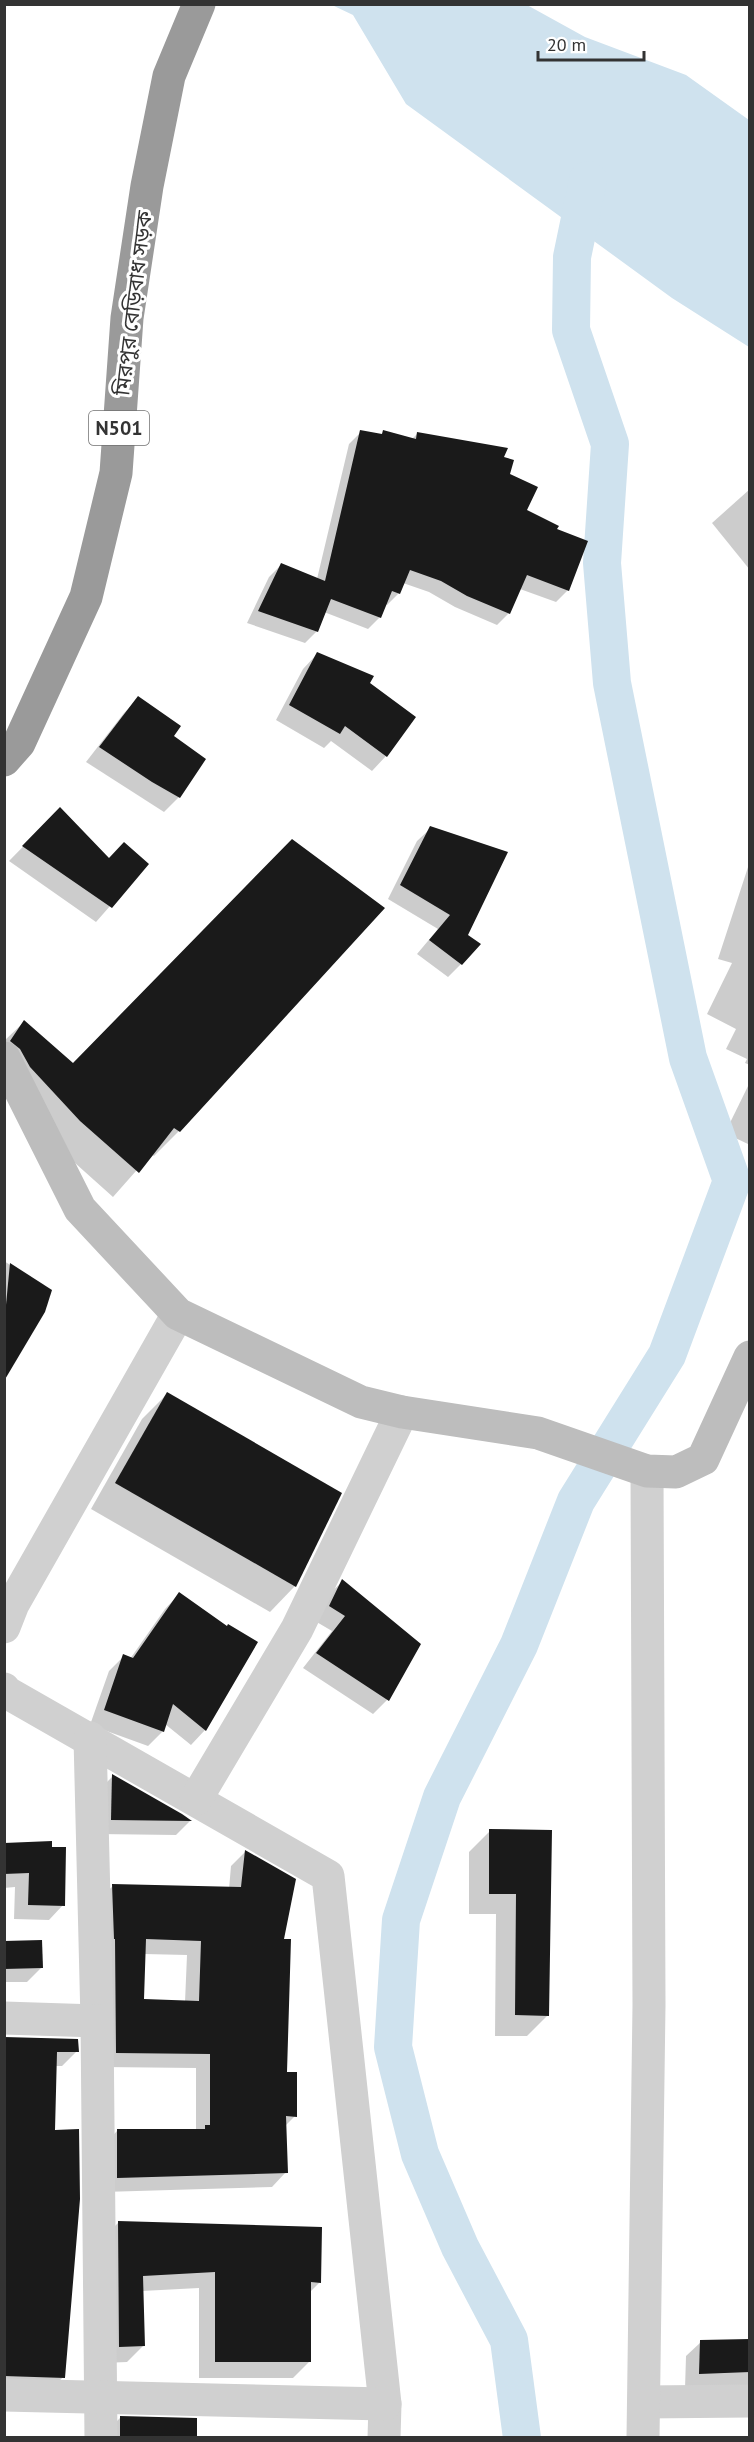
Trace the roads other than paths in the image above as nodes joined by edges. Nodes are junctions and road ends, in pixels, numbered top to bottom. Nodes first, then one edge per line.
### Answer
1 (199, 4) edge
2 (4, 760) edge
3 (4, 1058) edge
4 (178, 1314) junction
5 (750, 1357) edge
6 (402, 1412) junction
7 (646, 1470) junction
8 (4, 1627) edge
9 (4, 1689) edge
10 (90, 1738) junction
11 (196, 1799) junction
12 (4, 2018) edge
13 (97, 2021) junction
14 (4, 2396) edge
15 (100, 2397) junction
16 (750, 2401) edge
17 (644, 2402) junction
18 (385, 2404) junction
19 (101, 2438) edge
20 (384, 2438) edge
21 (644, 2438) edge

1 - 2 highway, মিরপুর বেড়িবাধ সড়ক / N501
3 - 4 street
4 - 6 street
4 - 8 street
5 - 7 street
6 - 7 street
6 - 11 street
7 - 17 street
9 - 10 street
10 - 11 street
10 - 13 street
11 - 18 street
12 - 13 street
13 - 15 street
14 - 15 street
15 - 18 street
15 - 19 street
16 - 17 street
17 - 21 street
18 - 20 street

